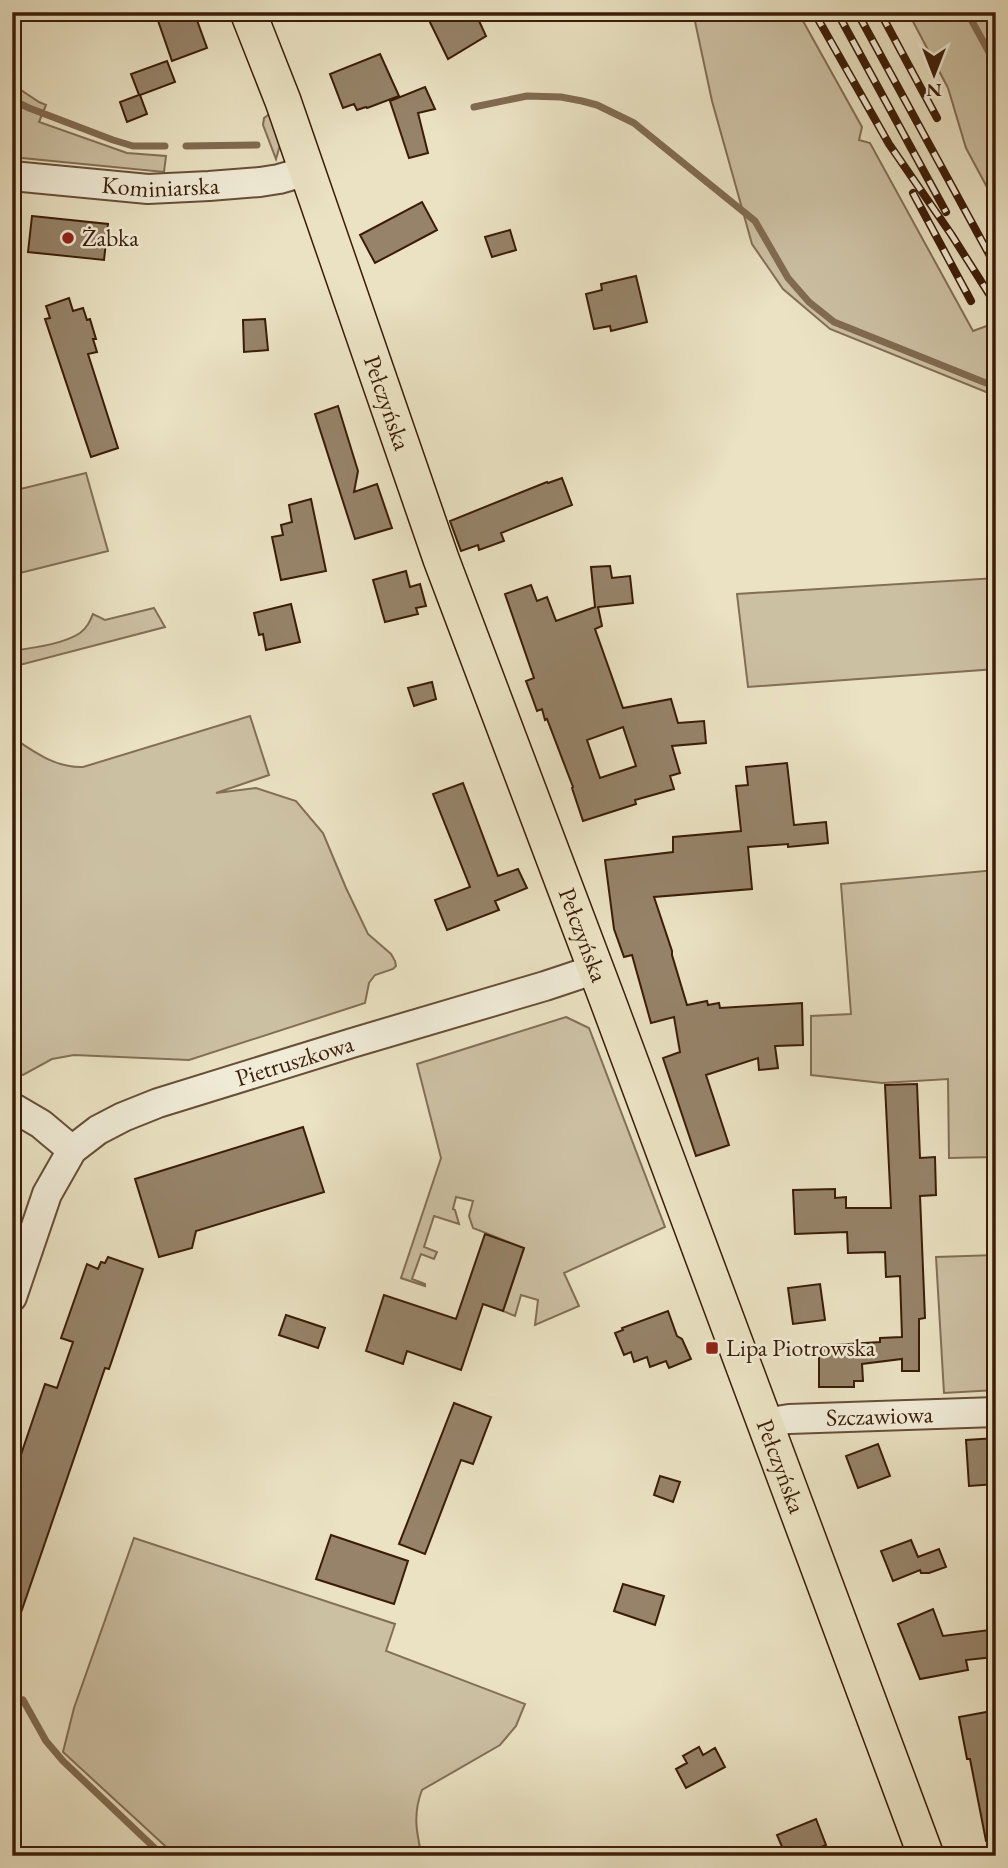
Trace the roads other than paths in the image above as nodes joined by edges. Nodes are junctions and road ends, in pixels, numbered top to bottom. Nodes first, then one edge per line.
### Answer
1 (248, 12) edge
2 (307, 171) junction
3 (12, 176) edge
4 (596, 969) junction
5 (12, 1107) edge
6 (72, 1150) junction
7 (12, 1297) edge
8 (996, 1412) edge
9 (764, 1423) junction
10 (926, 1856) edge

1 - 2 main road, Pełczyńska
2 - 3 street, Kominiarska
2 - 4 main road, Pełczyńska
4 - 6 street, Pietruszkowa
4 - 9 main road, Pełczyńska
5 - 6 street
6 - 7 street
8 - 9 street, Szczawiowa
9 - 10 main road, Pełczyńska

